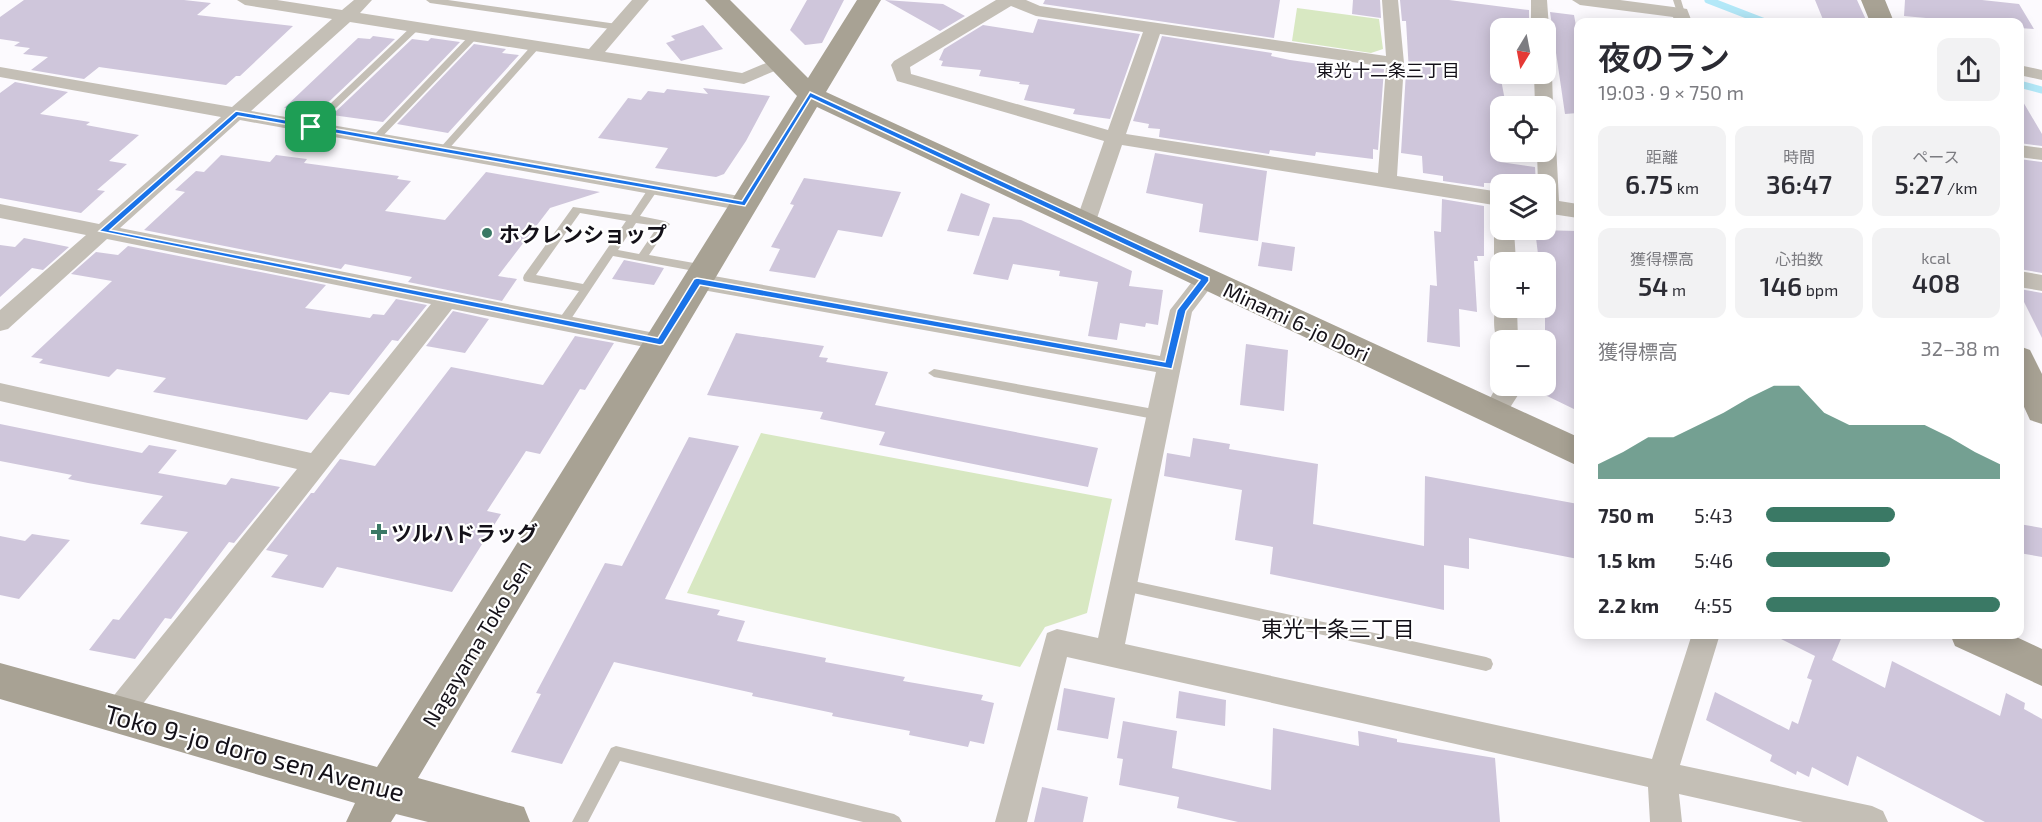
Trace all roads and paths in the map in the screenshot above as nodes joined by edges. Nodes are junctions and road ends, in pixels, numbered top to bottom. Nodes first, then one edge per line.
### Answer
1 (245, 0) edge
2 (364, 0) edge
3 (430, 0) edge
4 (641, 0) edge
5 (717, 0) edge
6 (869, 0) edge
7 (1010, 0) edge
8 (1390, 0) edge
9 (1539, 0) edge
10 (1580, 0) edge
11 (1873, 0) edge
12 (1680, 12) edge
13 (346, 16) junction
14 (1540, 18) edge
15 (1880, 18) edge
16 (416, 27) junction
17 (617, 27) junction
18 (1153, 28) junction
19 (473, 36) junction
20 (536, 46) junction
21 (593, 55) junction
22 (778, 63) junction
23 (1395, 63) junction
24 (2024, 71) edge
25 (0, 72) edge
26 (2042, 75) edge
27 (810, 94) junction
28 (236, 114) junction
29 (311, 127) junction
30 (1116, 138) junction
31 (375, 139) junction
32 (443, 150) junction
33 (2024, 152) edge
34 (2042, 154) edge
35 (1387, 181) junction
36 (654, 188) junction
37 (1490, 197) edge
38 (745, 204) junction
39 (1556, 207) edge
40 (1574, 210) edge
41 (0, 211) edge
42 (633, 219) junction
43 (1085, 224) junction
44 (103, 231) junction
45 (610, 252) junction
46 (642, 258) junction
47 (701, 275) junction
48 (1206, 279) junction
49 (2024, 280) edge
50 (2042, 283) edge
51 (586, 288) junction
52 (448, 298) junction
53 (563, 322) junction
54 (0, 323) edge
55 (660, 342) junction
56 (1169, 366) junction
57 (2024, 370) edge
58 (934, 373) dead end
59 (0, 392) edge
60 (1505, 396) edge
61 (2042, 411) edge
62 (1494, 413) junction
63 (1159, 415) junction
64 (1574, 450) edge
65 (317, 464) junction
66 (1124, 585) junction
67 (1704, 639) edge
68 (1980, 639) edge
69 (1109, 653) junction
70 (1486, 664) dead end
71 (2042, 669) edge
72 (0, 681) edge
73 (117, 714) junction
74 (1662, 774) junction
75 (377, 806) edge
76 (509, 822) edge
77 (580, 822) edge
78 (894, 822) edge
79 (1011, 822) edge
80 (1666, 822) edge
81 (1872, 822) edge

1 - 13 street
2 - 13 street
3 - 17 lane
4 - 17 street
5 - 22 street, Minami 6-jo Dori
6 - 27 street, Nagayama Toko Sen
7 - 18 street
7 - 30 street
8 - 23 street
9 - 14 street
10 - 12 street
11 - 15 street
13 - 16 street
13 - 28 street
16 - 19 street
16 - 29 lane
17 - 21 street
18 - 23 street
18 - 30 street
19 - 20 street
19 - 31 lane
20 - 21 street
20 - 32 lane
21 - 22 street
22 - 27 street, Minami 6-jo Dori
23 - 35 street
24 - 26 street
25 - 28 street
27 - 38 street, Nagayama Toko Sen
27 - 43 street, Minami 6-jo Dori
28 - 29 street
28 - 44 street
29 - 31 street
30 - 35 street
30 - 43 street
31 - 32 street
32 - 36 street
33 - 34 street
35 - 37 street
36 - 38 street
36 - 42 lane
38 - 47 street, Nagayama Toko Sen
39 - 40 street
41 - 44 street
42 - 45 lane
42 - 46 lane
42 - 51 lane
43 - 48 street, Minami 6-jo Dori
44 - 52 street
44 - 54 street
45 - 46 lane
45 - 51 lane
46 - 47 lane
47 - 55 street, Nagayama Toko Sen
47 - 56 street
48 - 56 street
48 - 62 street, Minami 6-jo Dori
49 - 50 street
51 - 53 lane
52 - 53 street
52 - 65 street
53 - 55 street
55 - 75 street, Nagayama Toko Sen
56 - 63 street
57 - 61 street
58 - 63 lane
59 - 65 street
60 - 62 street
62 - 64 street, Minami 6-jo Dori
63 - 66 street
65 - 73 street
66 - 69 street
66 - 70 lane
67 - 74 street
68 - 71 street
69 - 74 street
69 - 79 street
72 - 73 street, Toko 9-jo doro sen Avenue
73 - 75 street, Toko 9-jo doro sen Avenue
74 - 80 street
74 - 81 street
75 - 76 street, Toko 9-jo doro sen Avenue
77 - 78 lane

